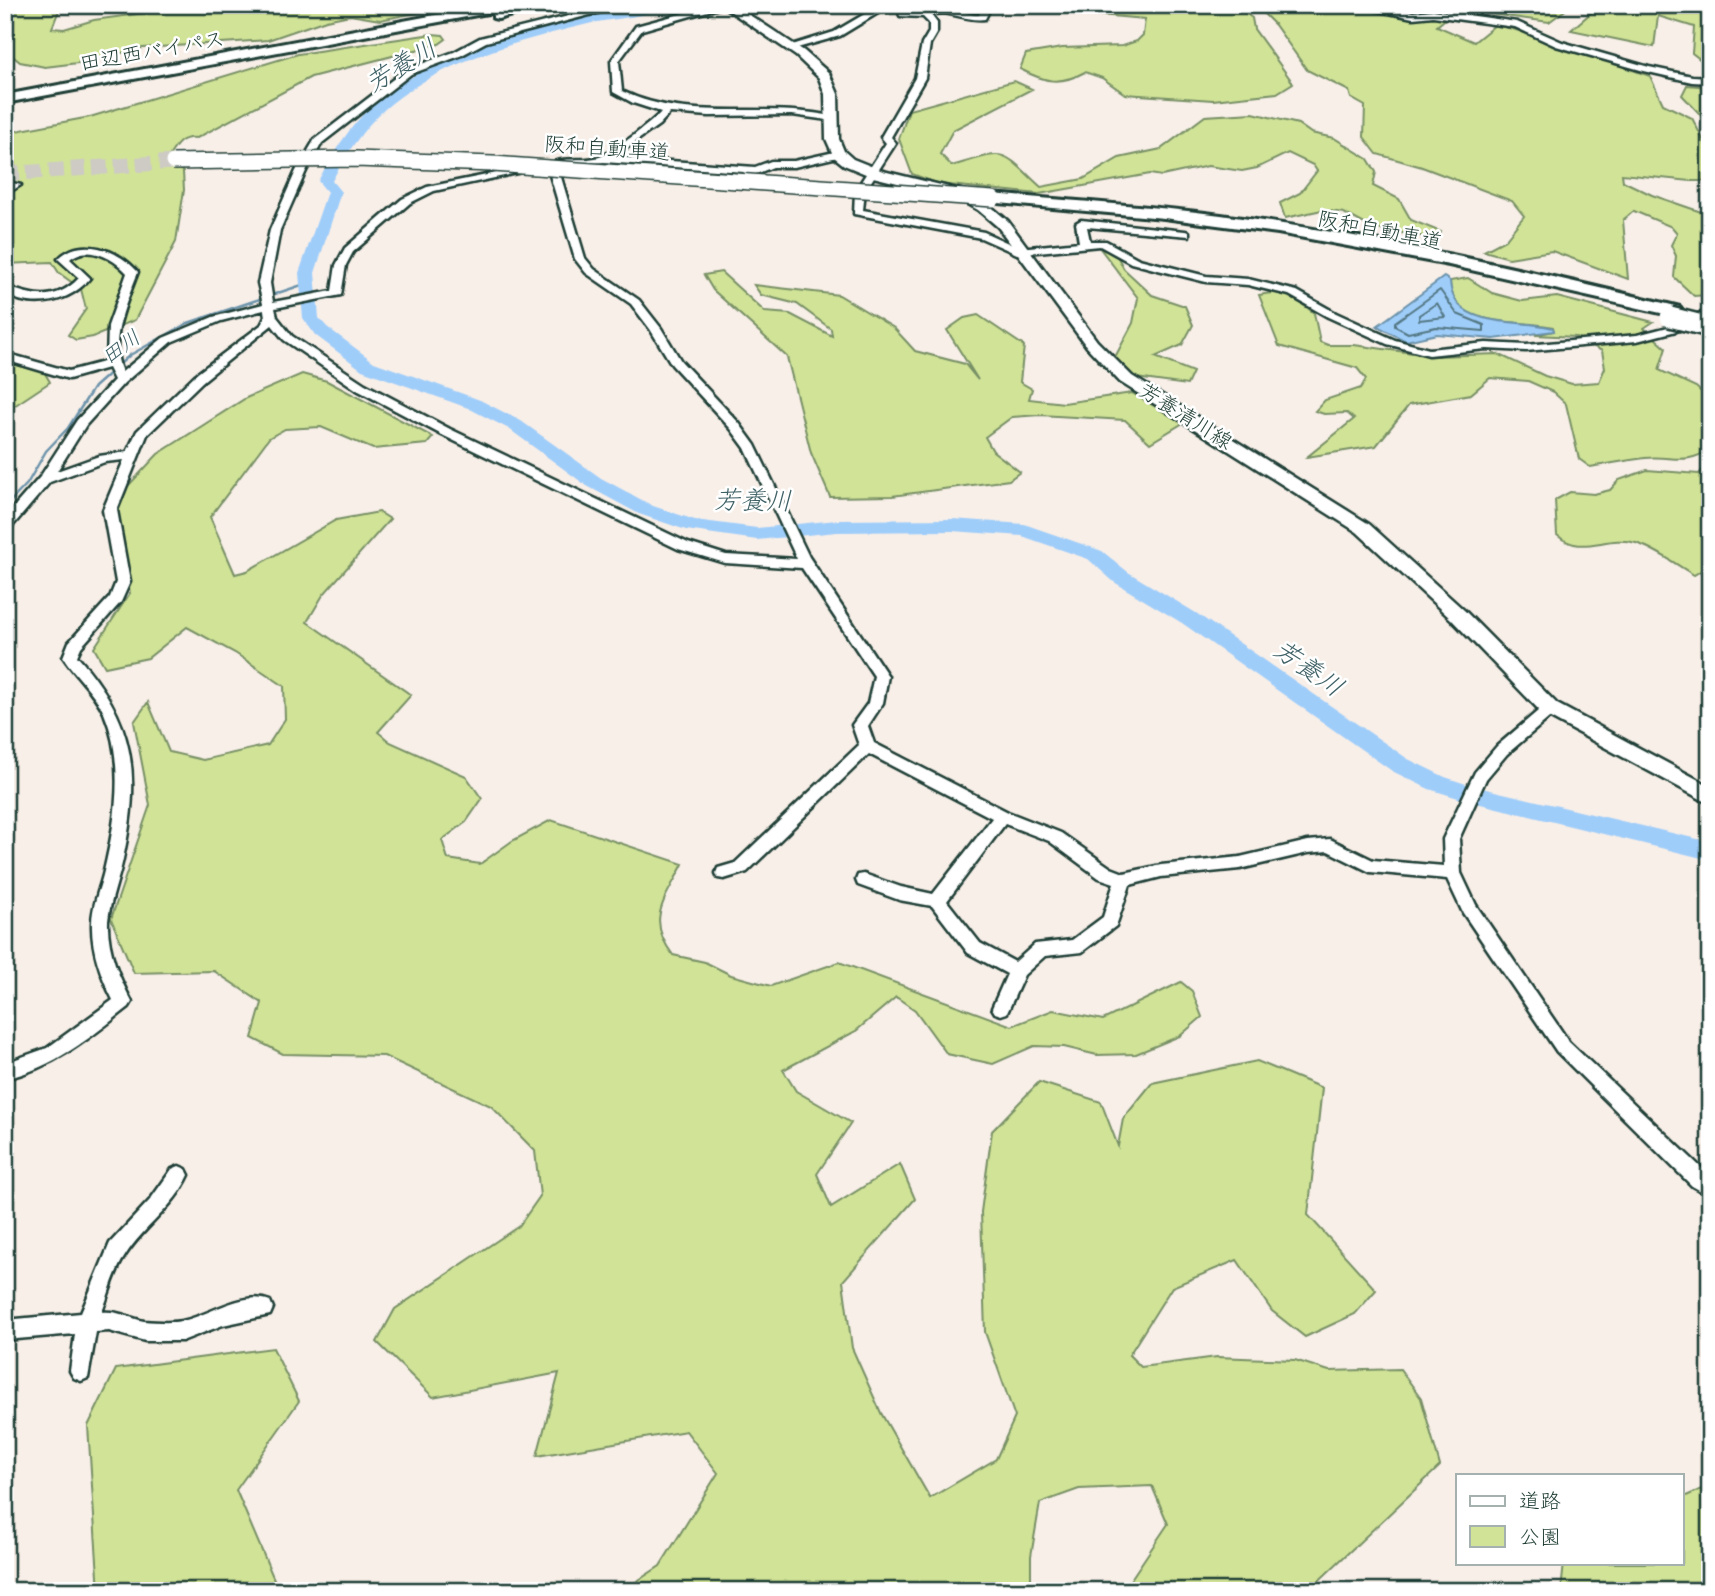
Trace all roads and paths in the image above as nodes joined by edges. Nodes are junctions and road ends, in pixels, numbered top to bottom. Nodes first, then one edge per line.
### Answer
1 (497, 5) edge
2 (512, 5) edge
3 (542, 5) edge
4 (624, 5) edge
5 (726, 5) edge
6 (887, 5) edge
7 (900, 5) edge
8 (988, 5) edge
9 (1353, 5) edge
10 (927, 16) junction
11 (790, 47) junction
12 (121, 78) junction
13 (1710, 80) edge
14 (5, 99) edge
15 (668, 110) junction
16 (832, 118) junction
17 (839, 154) junction
18 (604, 159) junction
19 (173, 162) tunnel mouth
20 (394, 165) dead end
21 (552, 165) junction
22 (753, 170) junction
23 (874, 172) junction
24 (509, 173) junction
25 (16, 185) dead end
26 (727, 187) dead end
27 (5, 192) edge
28 (1185, 234) dead end
29 (1085, 243) junction
30 (1023, 249) junction
31 (5, 289) edge
32 (332, 294) junction
33 (340, 308) dead end
34 (269, 312) junction
35 (1710, 313) edge
36 (1672, 314) junction
37 (1710, 319) edge
38 (1710, 327) edge
39 (5, 356) edge
40 (111, 363) junction
41 (118, 378) junction
42 (131, 455) junction
43 (45, 478) junction
44 (5, 526) edge
45 (804, 561) junction
46 (1550, 709) junction
47 (867, 746) junction
48 (1710, 796) edge
49 (1002, 816) junction
50 (724, 873) dead end
51 (1453, 873) junction
52 (864, 880) dead end
53 (1123, 880) junction
54 (937, 901) junction
55 (1017, 971) junction
56 (1001, 1008) dead end
57 (5, 1071) edge
58 (179, 1175) dead end
59 (1710, 1187) edge
60 (263, 1308) dead end
61 (86, 1325) junction
62 (5, 1331) edge
63 (81, 1371) dead end

1 - 12 highway
2 - 12 highway, 田辺西バイパス
3 - 12 highway
4 - 34 street
5 - 11 main road
5 - 15 street
6 - 11 street
7 - 10 street
8 - 10 street
9 - 13 street
10 - 23 street
11 - 16 main road
12 - 14 highway, 田辺西バイパス
15 - 16 street
15 - 18 street
16 - 17 main road
17 - 22 street
17 - 23 main road, 芳養清川線
18 - 21 street
18 - 22 street
19 - 36 highway, 阪和自動車道, bridge
20 - 24 street
21 - 24 street
21 - 45 street
22 - 26 street
23 - 30 main road, 芳養清川線
23 - 30 street
24 - 32 street
25 - 27 street
28 - 29 street
29 - 30 street
29 - 35 street
30 - 46 main road, 芳養清川線
31 - 40 street
32 - 33 street
32 - 34 street
34 - 41 street
34 - 42 street
34 - 45 street
36 - 37 highway, 阪和自動車道
36 - 38 highway, 阪和自動車道, bridge
39 - 40 street
40 - 41 street
41 - 43 street
42 - 43 street
42 - 57 street
43 - 44 street
45 - 47 street
46 - 48 main road, 芳養清川線
46 - 51 street
47 - 49 street
47 - 50 street
49 - 53 street
49 - 54 street
51 - 53 street
51 - 59 street
52 - 54 street
53 - 55 street
54 - 55 street
55 - 56 street
58 - 61 street
60 - 61 street
61 - 62 street
61 - 63 street

